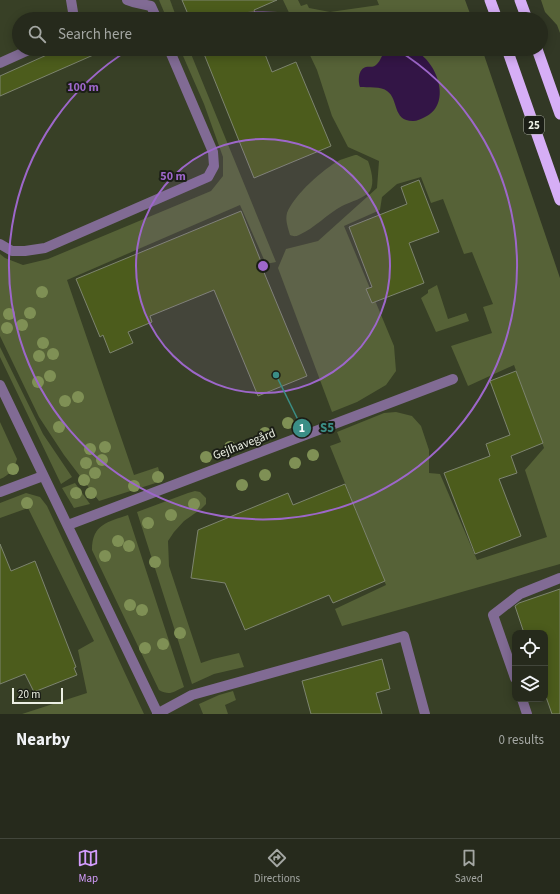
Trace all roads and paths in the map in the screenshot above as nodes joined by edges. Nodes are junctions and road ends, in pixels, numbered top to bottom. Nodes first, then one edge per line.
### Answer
1 (71, 0) edge
2 (127, 0) edge
3 (490, 0) edge
4 (520, 0) edge
5 (72, 12) edge
6 (153, 12) edge
7 (494, 12) edge
8 (524, 12) edge
9 (16, 56) edge
10 (172, 56) edge
11 (509, 56) edge
12 (539, 56) edge
13 (0, 63) edge
14 (560, 114) edge
15 (560, 200) edge
16 (0, 244) edge
17 (453, 379) dead end
18 (0, 385) edge
19 (43, 476) junction
20 (0, 492) edge
21 (68, 525) junction
22 (560, 578) edge
23 (512, 669) edge
24 (523, 702) edge
25 (157, 714) edge
26 (425, 714) edge
27 (527, 714) edge

1 - 5 street
2 - 6 street
3 - 7 highway
4 - 8 highway
9 - 13 street
10 - 16 street
11 - 15 highway, 25
12 - 14 highway, 25
17 - 21 street, Gejlhavegård
18 - 19 street
19 - 20 street
19 - 21 street
21 - 25 street
22 - 23 street
24 - 27 street
25 - 26 street

